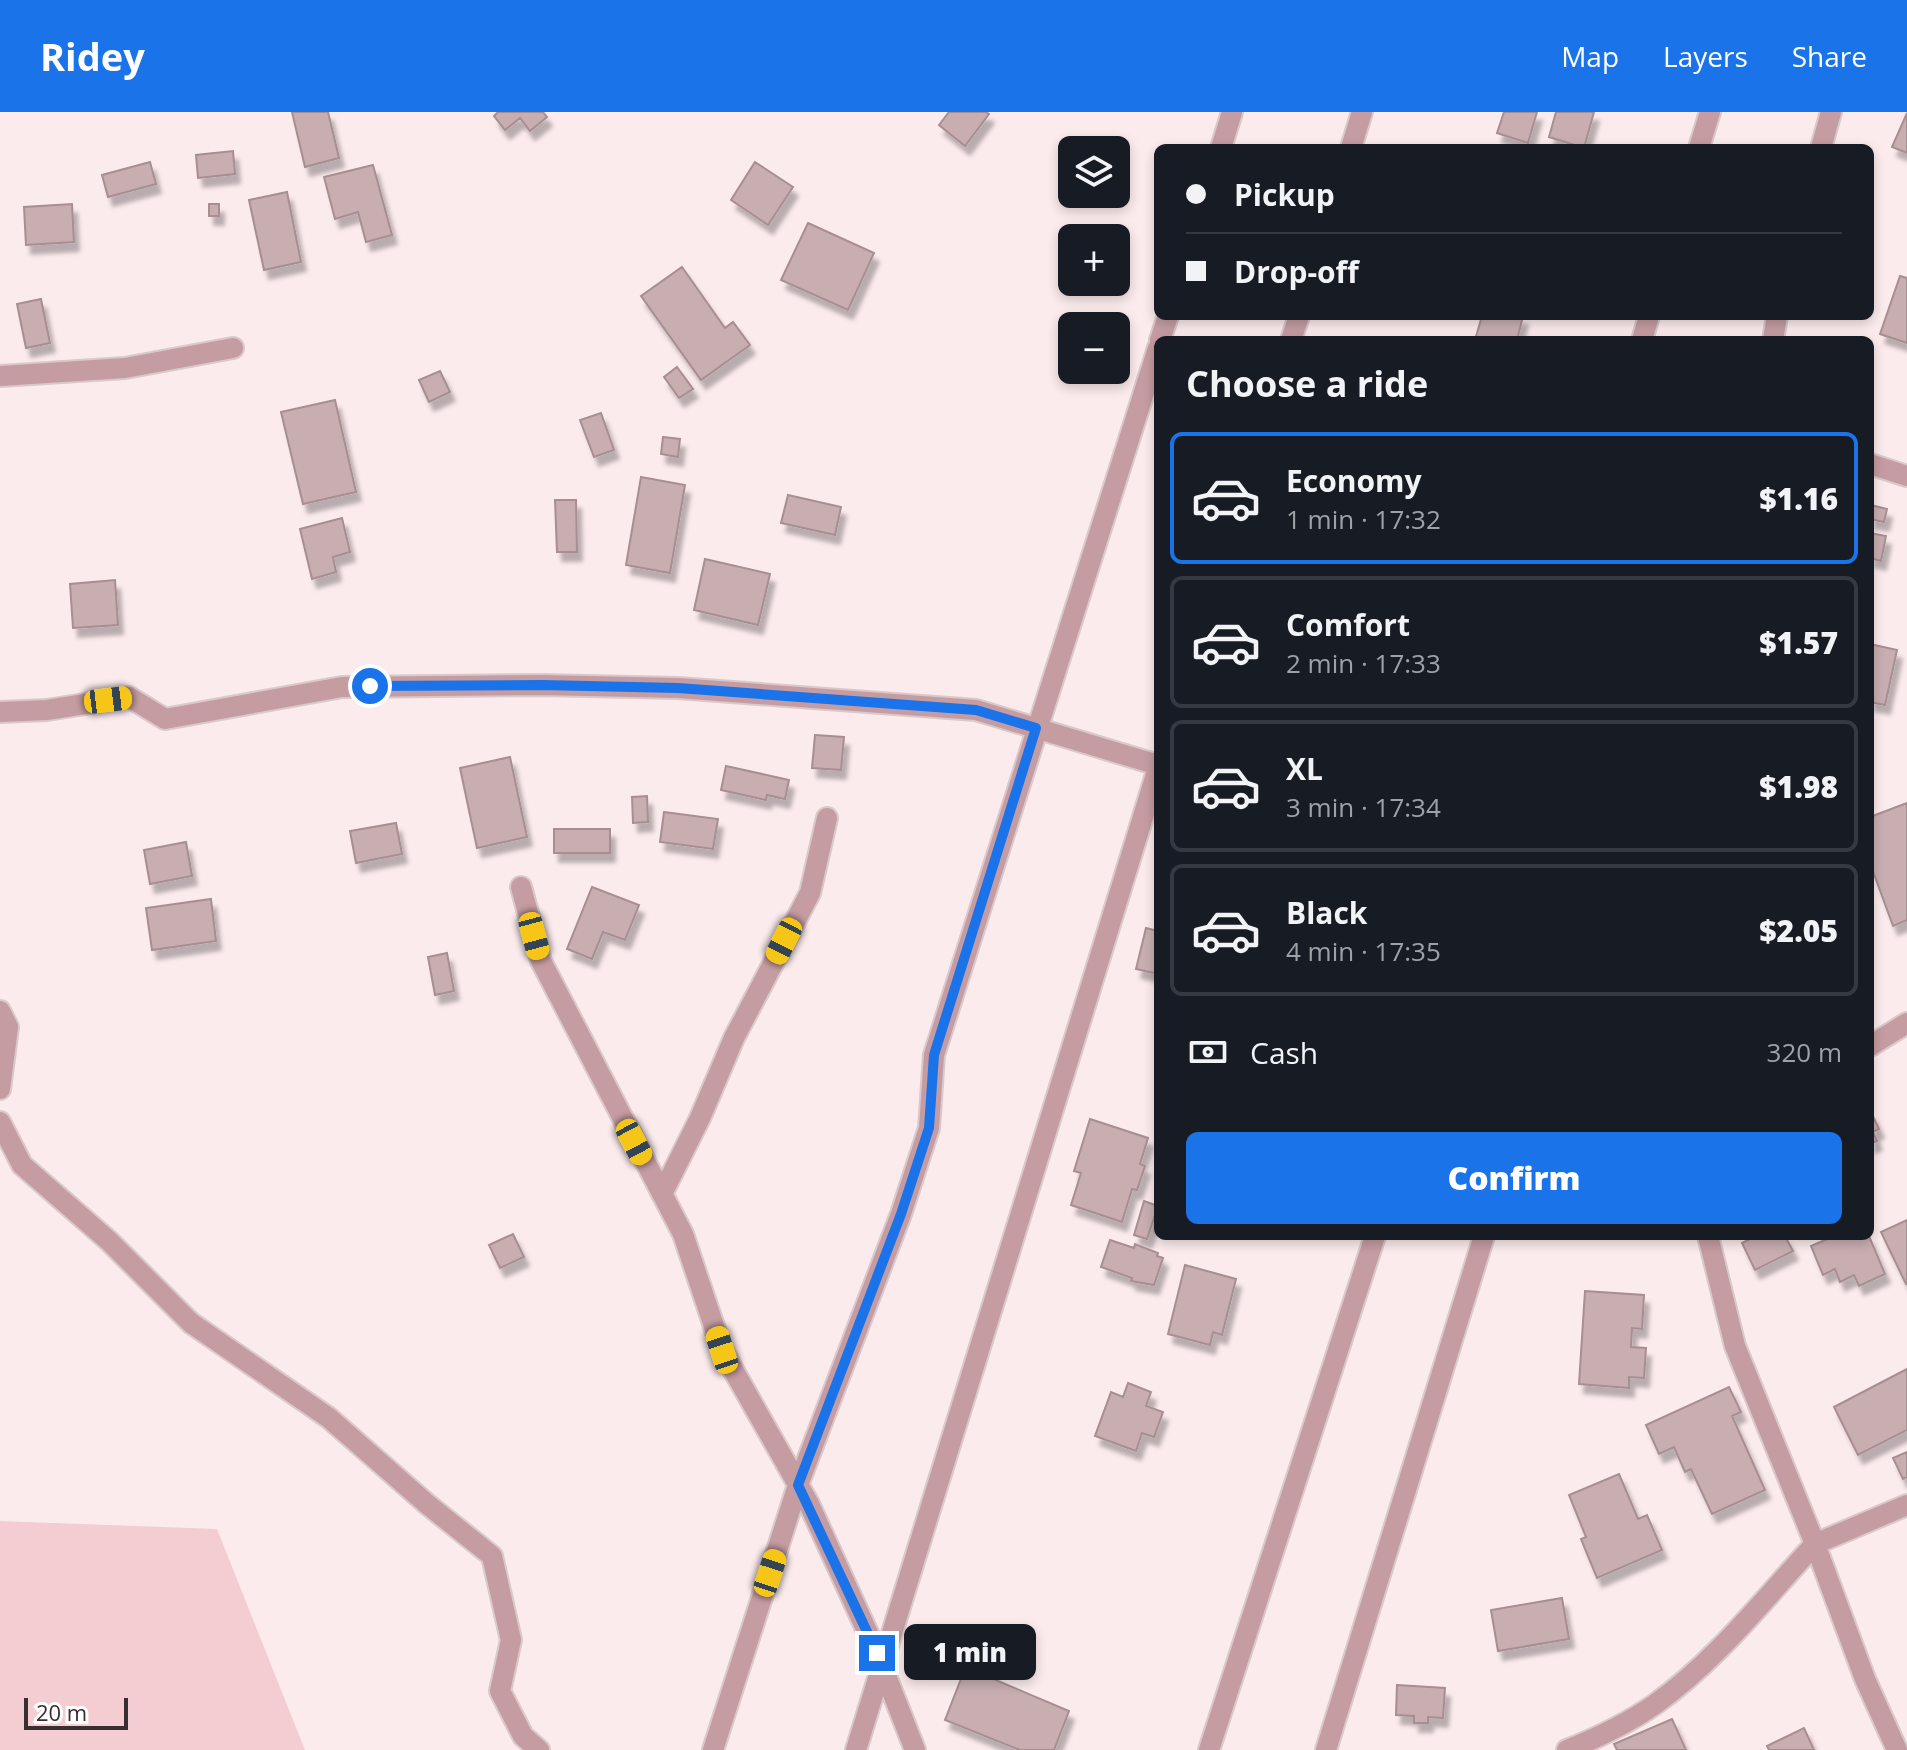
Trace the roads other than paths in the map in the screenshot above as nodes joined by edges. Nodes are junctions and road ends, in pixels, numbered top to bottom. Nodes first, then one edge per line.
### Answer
1 (1232, 112) edge
2 (1362, 112) edge
3 (1710, 112) edge
4 (1831, 112) edge
5 (1222, 144) edge
6 (1352, 144) edge
7 (1700, 144) edge
8 (1822, 144) edge
9 (233, 348) dead end
10 (1154, 360) edge
11 (0, 376) edge
12 (1874, 465) edge
13 (1907, 476) edge
14 (0, 712) edge
15 (1036, 728) junction
16 (1154, 765) edge
17 (1154, 779) edge
18 (827, 818) dead end
19 (521, 887) dead end
20 (0, 1011) edge
21 (1907, 1023) edge
22 (1874, 1044) edge
23 (0, 1089) edge
24 (0, 1122) edge
25 (662, 1194) junction
26 (1374, 1240) edge
27 (1483, 1240) edge
28 (1709, 1240) edge
29 (798, 1485) junction
30 (1907, 1505) edge
31 (1815, 1544) junction
32 (882, 1665) junction
33 (539, 1750) edge
34 (713, 1750) edge
35 (856, 1750) edge
36 (915, 1750) edge
37 (1209, 1750) edge
38 (1326, 1750) edge
39 (1567, 1750) edge
40 (1897, 1750) edge

1 - 5 street
2 - 6 street
3 - 7 street
4 - 8 street
9 - 11 street
10 - 15 street
12 - 13 street
14 - 15 street
15 - 16 street
15 - 29 street
17 - 32 street
18 - 25 street
19 - 25 street
20 - 23 street
21 - 22 street
24 - 33 street
25 - 29 street
26 - 37 street
27 - 38 street
28 - 31 street
29 - 32 street
29 - 34 street
30 - 31 street
31 - 39 street
31 - 40 street
32 - 35 street
32 - 36 street

